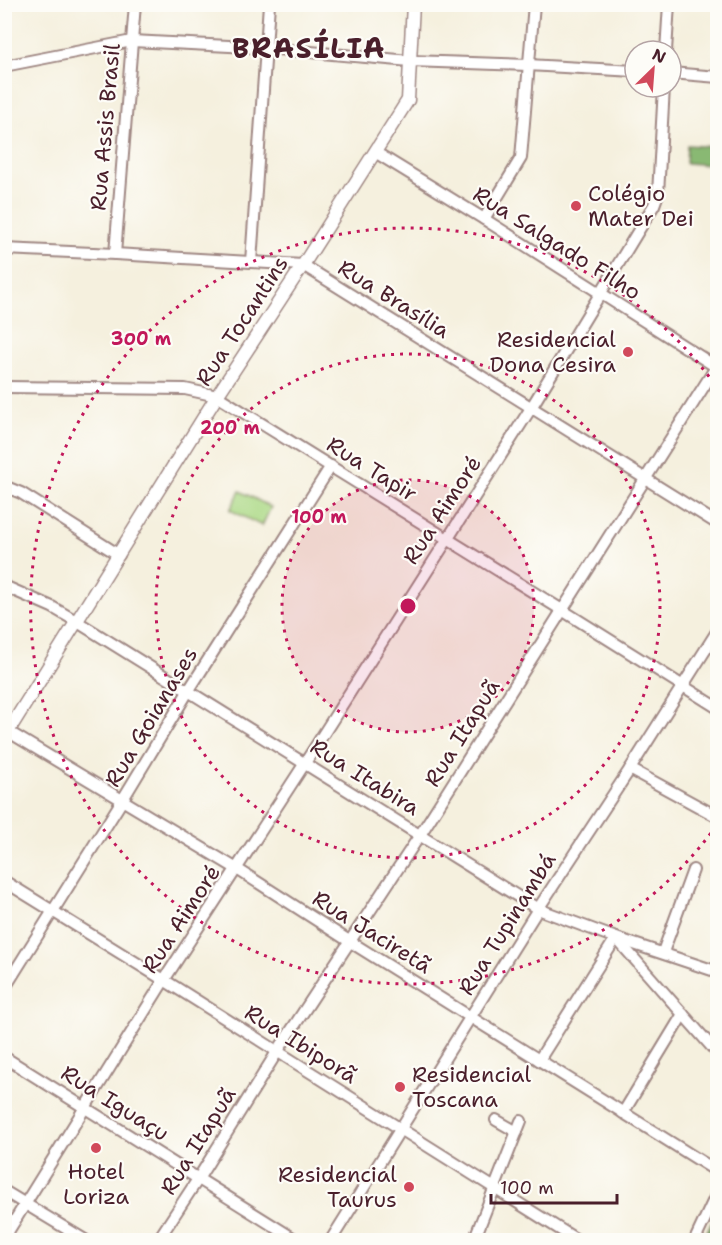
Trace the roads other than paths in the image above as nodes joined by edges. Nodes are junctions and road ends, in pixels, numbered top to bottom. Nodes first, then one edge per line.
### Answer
1 (135, 4) edge
2 (269, 4) edge
3 (413, 4) edge
4 (534, 4) edge
5 (669, 4) edge
6 (667, 39) edge
7 (132, 40) junction
8 (266, 48) junction
9 (410, 61) junction
10 (528, 65) junction
11 (4, 66) edge
12 (623, 70) edge
13 (683, 75) edge
14 (717, 77) edge
15 (663, 99) edge
16 (375, 152) junction
17 (484, 219) junction
18 (4, 249) edge
19 (115, 254) junction
20 (251, 262) junction
21 (303, 266) junction
22 (602, 294) junction
23 (717, 366) edge
24 (4, 387) edge
25 (217, 396) junction
26 (531, 408) junction
27 (331, 466) junction
28 (646, 479) junction
29 (4, 486) edge
30 (717, 524) edge
31 (447, 538) junction
32 (119, 555) junction
33 (4, 586) edge
34 (562, 610) junction
35 (76, 621) junction
36 (717, 630) edge
37 (682, 685) junction
38 (189, 690) junction
39 (717, 708) edge
40 (6, 733) edge
41 (305, 763) junction
42 (630, 769) junction
43 (123, 799) junction
44 (717, 817) edge
45 (420, 835) junction
46 (237, 869) junction
47 (693, 870) dead end
48 (4, 881) edge
49 (538, 909) junction
50 (53, 912) junction
51 (616, 938) junction
52 (349, 941) junction
53 (663, 952) junction
54 (717, 972) edge
55 (164, 980) junction
56 (4, 989) edge
57 (683, 1014) junction
58 (471, 1017) junction
59 (277, 1052) junction
60 (717, 1054) edge
61 (4, 1057) edge
62 (539, 1060) junction
63 (86, 1107) junction
64 (623, 1113) junction
65 (496, 1120) dead end
66 (520, 1121) dead end
67 (401, 1130) junction
68 (516, 1132) junction
69 (717, 1172) edge
70 (198, 1179) junction
71 (494, 1189) junction
72 (4, 1191) edge
73 (717, 1191) edge
74 (26, 1204) junction
75 (4, 1238) edge
76 (85, 1240) edge
77 (158, 1240) edge
78 (297, 1240) edge
79 (331, 1240) edge
80 (474, 1240) edge
81 (577, 1240) edge
82 (695, 1240) edge

1 - 7 street, Rua Assis Brasil
2 - 8 street
3 - 9 main road, Rua Tocantins
4 - 10 street
5 - 6 street
7 - 8 street
7 - 11 street
7 - 19 street, Rua Assis Brasil
8 - 9 street
8 - 20 street
9 - 10 street
9 - 16 main road, Rua Tocantins
10 - 12 street
10 - 17 street
13 - 14 street
15 - 22 street, Rua Aimoré
16 - 17 street, Rua Salgado Filho
16 - 21 main road, Rua Tocantins
17 - 22 street, Rua Salgado Filho
18 - 19 street, Rua Brasília
19 - 20 street, Rua Brasília
20 - 21 street, Rua Brasília
21 - 25 main road, Rua Tocantins
21 - 26 street, Rua Brasília
22 - 23 street, Rua Salgado Filho
22 - 26 street, Rua Aimoré
23 - 28 street, Rua Itapuã
24 - 25 street, Rua Tapir
25 - 27 street, Rua Tapir
25 - 32 main road, Rua Tocantins
26 - 28 street, Rua Brasília
26 - 31 street, Rua Aimoré
27 - 31 street, Rua Tapir
27 - 38 street, Rua Goianases
28 - 30 street, Rua Brasília
28 - 34 street, Rua Itapuã
29 - 32 street
31 - 34 street, Rua Tapir
31 - 41 street, Rua Aimoré
32 - 35 main road, Rua Tocantins
33 - 35 street, Rua Itabira
34 - 37 street, Rua Tapir
34 - 45 street, Rua Itapuã
35 - 38 street, Rua Itabira
35 - 40 main road, Rua Tocantins
36 - 37 street, Rua Tupinambá
37 - 39 street, Rua Tapir
37 - 42 street, Rua Tupinambá
38 - 41 street, Rua Itabira
38 - 43 street, Rua Goianases
40 - 43 street, Rua Jaciretã
41 - 45 street, Rua Itabira
41 - 46 street, Rua Aimoré
42 - 44 street
42 - 49 street, Rua Tupinambá
43 - 46 street, Rua Jaciretã
43 - 50 street, Rua Goianases
45 - 49 street, Rua Itabira
45 - 52 street, Rua Itapuã
46 - 52 street, Rua Jaciretã
46 - 55 street, Rua Aimoré
47 - 53 street
48 - 50 street, Rua Ibiporã
49 - 51 street, Rua Itabira
49 - 58 street, Rua Tupinambá
50 - 55 street, Rua Ibiporã
50 - 56 street, Rua Goianases
51 - 53 street, Rua Itabira
51 - 57 street
51 - 62 street
52 - 58 street, Rua Jaciretã
52 - 59 street, Rua Itapuã
53 - 54 street, Rua Itabira
55 - 59 street, Rua Ibiporã
55 - 63 street, Rua Aimoré
57 - 60 street
57 - 64 street
58 - 62 street, Rua Jaciretã
58 - 67 street, Rua Tupinambá
59 - 67 street, Rua Ibiporã
59 - 70 street, Rua Itapuã
61 - 63 street, Rua Iguaçu
62 - 64 street, Rua Jaciretã
63 - 70 street, Rua Iguaçu
63 - 74 street, Rua Aimoré
64 - 69 street, Rua Jaciretã
65 - 68 street
66 - 68 street
67 - 71 street, Rua Ibiporã
67 - 79 street, Rua Tupinambá
68 - 71 street
70 - 77 street, Rua Itapuã
70 - 78 street, Rua Iguaçu
71 - 80 street
71 - 81 street, Rua Ibiporã
72 - 74 street
73 - 82 street
74 - 75 street, Rua Aimoré
74 - 76 street

